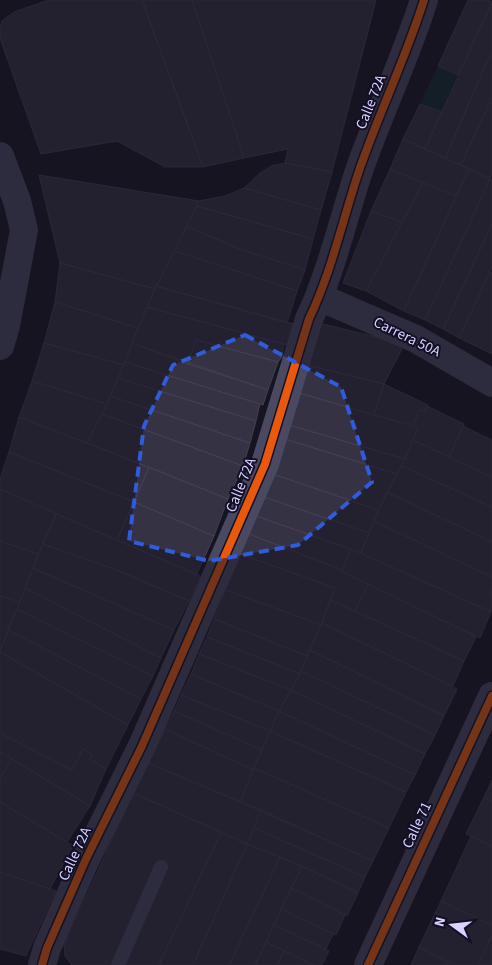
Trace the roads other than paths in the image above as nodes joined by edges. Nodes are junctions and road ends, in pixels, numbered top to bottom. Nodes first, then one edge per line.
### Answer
1 (424, 0) edge
2 (0, 156) edge
3 (319, 297) junction
4 (0, 346) edge
5 (492, 383) edge
6 (492, 696) edge
7 (161, 867) dead end
8 (42, 965) edge
9 (118, 965) edge
10 (368, 965) edge

1 - 3 street, Calle 72A
2 - 4 street
3 - 5 street, Carrera 50A
3 - 8 street, Calle 72A
6 - 10 street, Calle 71
7 - 9 lane

